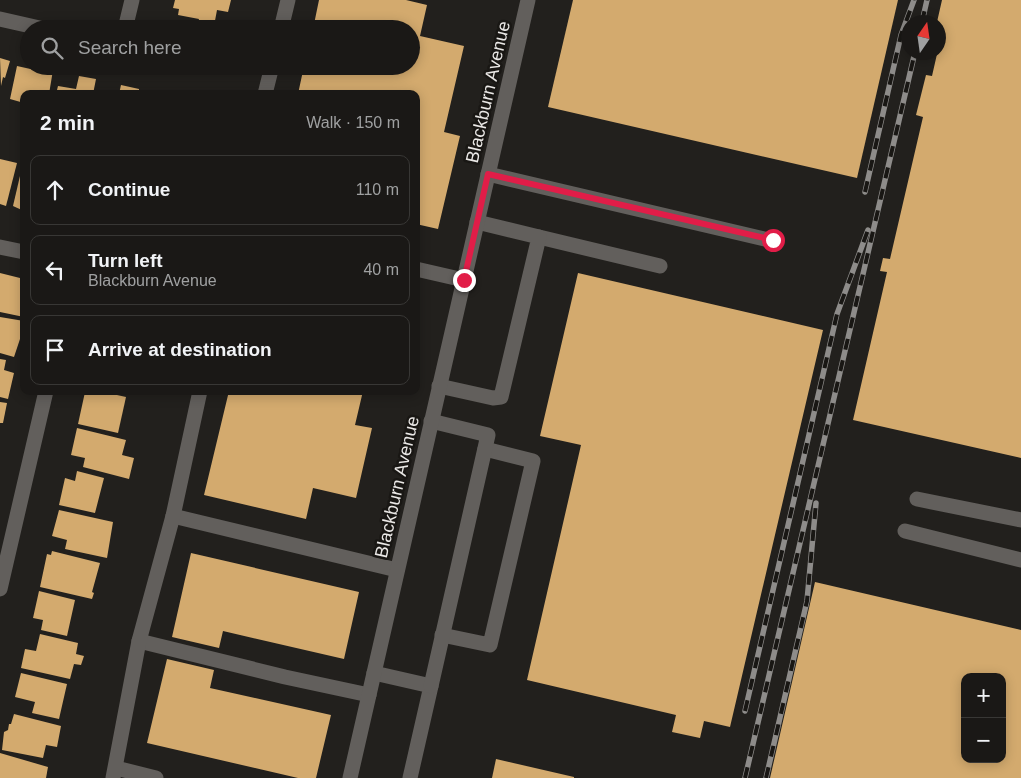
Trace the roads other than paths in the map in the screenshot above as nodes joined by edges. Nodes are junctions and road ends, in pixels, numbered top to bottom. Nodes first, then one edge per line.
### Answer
1 (132, 0) edge
2 (288, 0) edge
3 (528, 0) edge
4 (0, 19) edge
5 (127, 20) edge
6 (283, 20) edge
7 (20, 24) edge
8 (270, 75) edge
9 (266, 90) edge
10 (488, 174) junction
11 (477, 222) junction
12 (539, 237) junction
13 (773, 240) dead end
14 (0, 247) edge
15 (20, 251) edge
16 (660, 266) dead end
17 (420, 270) edge
18 (464, 280) junction
19 (439, 386) junction
20 (45, 395) edge
21 (199, 395) edge
22 (432, 422) junction
23 (485, 449) junction
24 (917, 499) dead end
25 (174, 516) junction
26 (1021, 520) edge
27 (905, 531) dead end
28 (1021, 560) edge
29 (397, 570) junction
30 (0, 589) edge
31 (442, 635) junction
32 (139, 641) junction
33 (374, 673) junction
34 (431, 686) junction
35 (369, 694) junction
36 (114, 773) edge
37 (156, 778) edge
38 (350, 778) edge
39 (410, 778) edge

1 - 5 street
2 - 6 street
3 - 10 street, Blackburn Avenue
4 - 7 street
8 - 9 street
10 - 11 street, Blackburn Avenue
10 - 13 street
11 - 12 street
11 - 18 street, Blackburn Avenue
12 - 16 street
12 - 19 street
14 - 15 street
17 - 18 street
18 - 19 street, Blackburn Avenue
19 - 22 street, Blackburn Avenue
20 - 30 street
21 - 25 street
22 - 23 street
22 - 29 street, Blackburn Avenue
23 - 31 street
23 - 31 street
24 - 26 street
25 - 29 street
25 - 32 street
27 - 28 street
29 - 33 street, Blackburn Avenue
31 - 34 street
32 - 35 street
32 - 36 street
33 - 34 street
33 - 35 street, Blackburn Avenue
34 - 39 street
35 - 38 street, Blackburn Avenue
36 - 37 street

